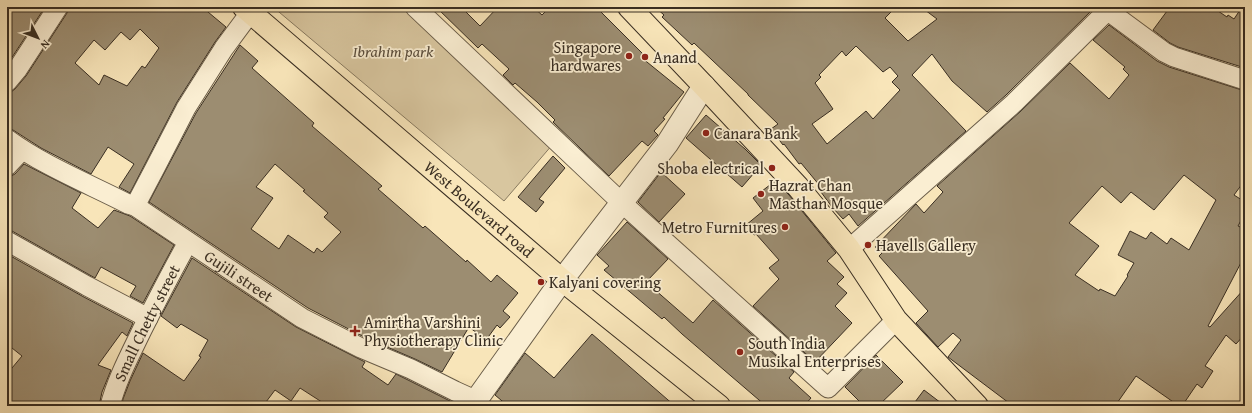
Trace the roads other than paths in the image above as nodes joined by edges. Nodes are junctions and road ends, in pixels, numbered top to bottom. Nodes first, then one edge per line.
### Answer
1 (58, 7) edge
2 (416, 7) edge
3 (629, 7) edge
4 (1106, 8) edge
5 (247, 10) edge
6 (1245, 80) edge
7 (7, 82) edge
8 (704, 86) junction
9 (14, 144) edge
10 (7, 166) edge
11 (622, 203) junction
12 (135, 206) junction
13 (7, 241) edge
14 (188, 242) junction
15 (849, 249) junction
16 (562, 280) junction
17 (148, 318) junction
18 (896, 320) junction
19 (475, 403) edge
20 (110, 406) edge
21 (719, 406) edge
22 (977, 406) edge

1 - 7 street
2 - 11 street
3 - 8 main road
4 - 6 street
4 - 15 street
5 - 12 street
5 - 16 main road, West Boulevard road
8 - 11 street
8 - 15 main road
9 - 10 street
9 - 12 street, Gujili street
11 - 16 street
11 - 18 street
12 - 14 street, Gujili street
13 - 17 street
14 - 17 street, Small Chetty street
14 - 19 street, Gujili street
15 - 18 main road
16 - 19 street
16 - 21 main road, West Boulevard road
17 - 20 street, Small Chetty street
18 - 22 main road

